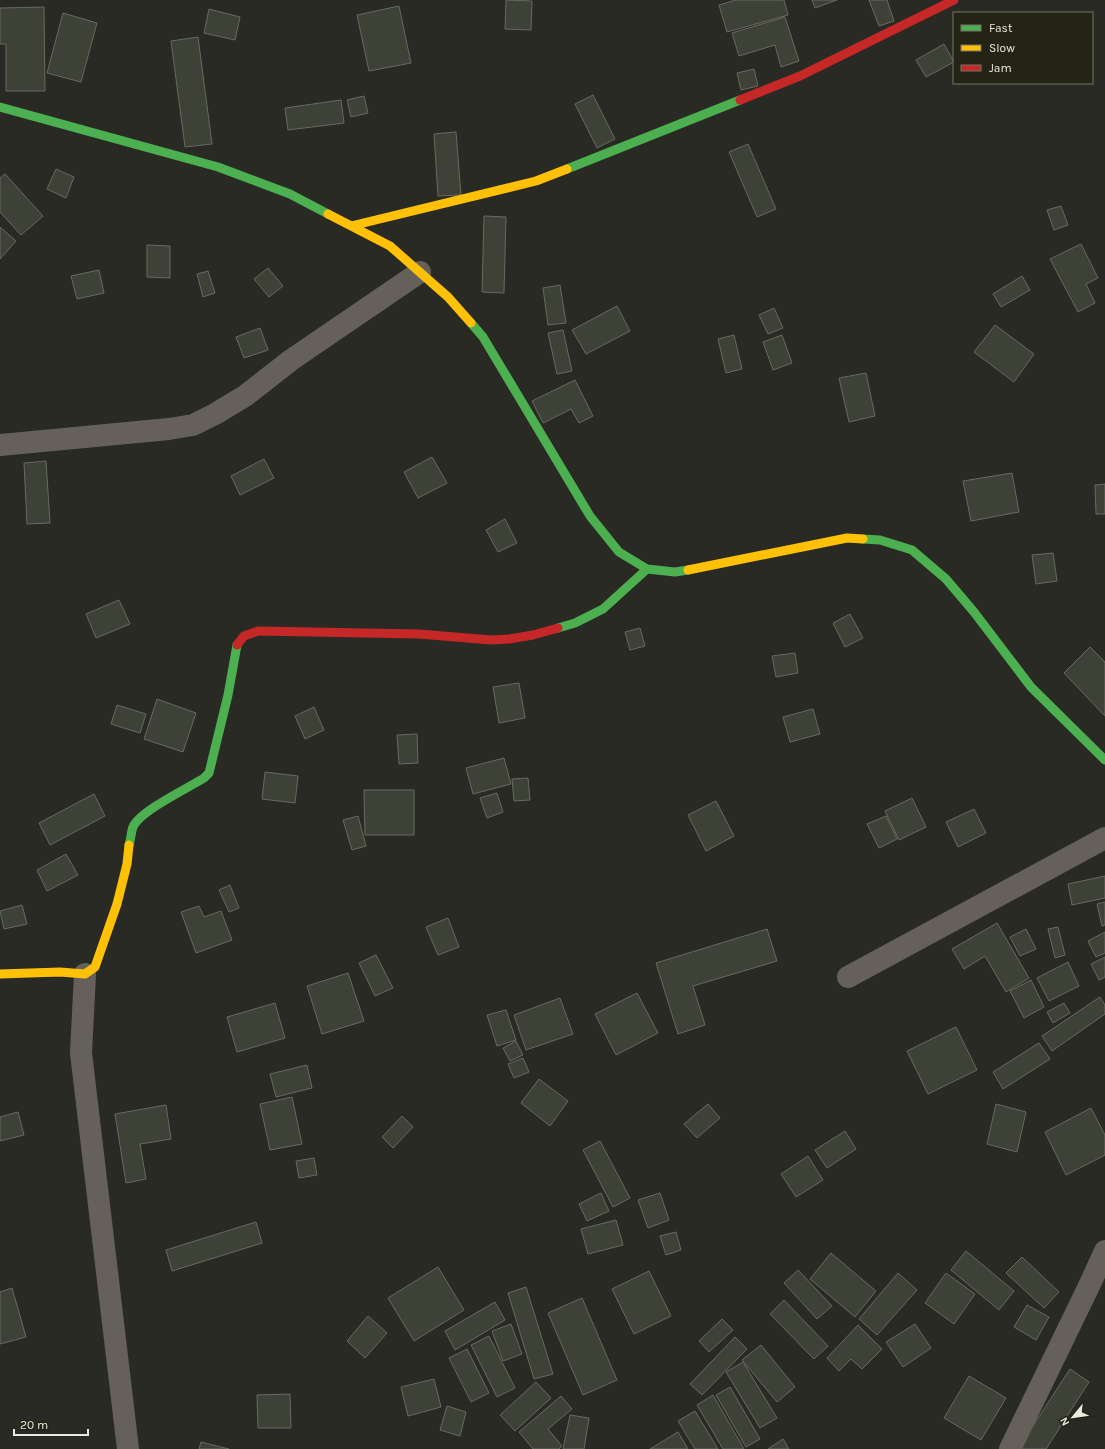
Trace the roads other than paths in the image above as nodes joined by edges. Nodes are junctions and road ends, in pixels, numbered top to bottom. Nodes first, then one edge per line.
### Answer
1 (954, 0) edge
2 (0, 107) edge
3 (351, 226) junction
4 (420, 272) junction
5 (0, 445) edge
6 (647, 569) junction
7 (1105, 760) edge
8 (1105, 838) edge
9 (0, 974) edge
10 (85, 974) junction
11 (848, 978) dead end
12 (1105, 1250) edge
13 (128, 1449) edge
14 (1010, 1449) edge

1 - 3 street
2 - 3 street
3 - 4 street
4 - 5 street
4 - 6 street
6 - 7 street
6 - 10 street
8 - 11 street
9 - 10 street
10 - 13 street
12 - 14 street

